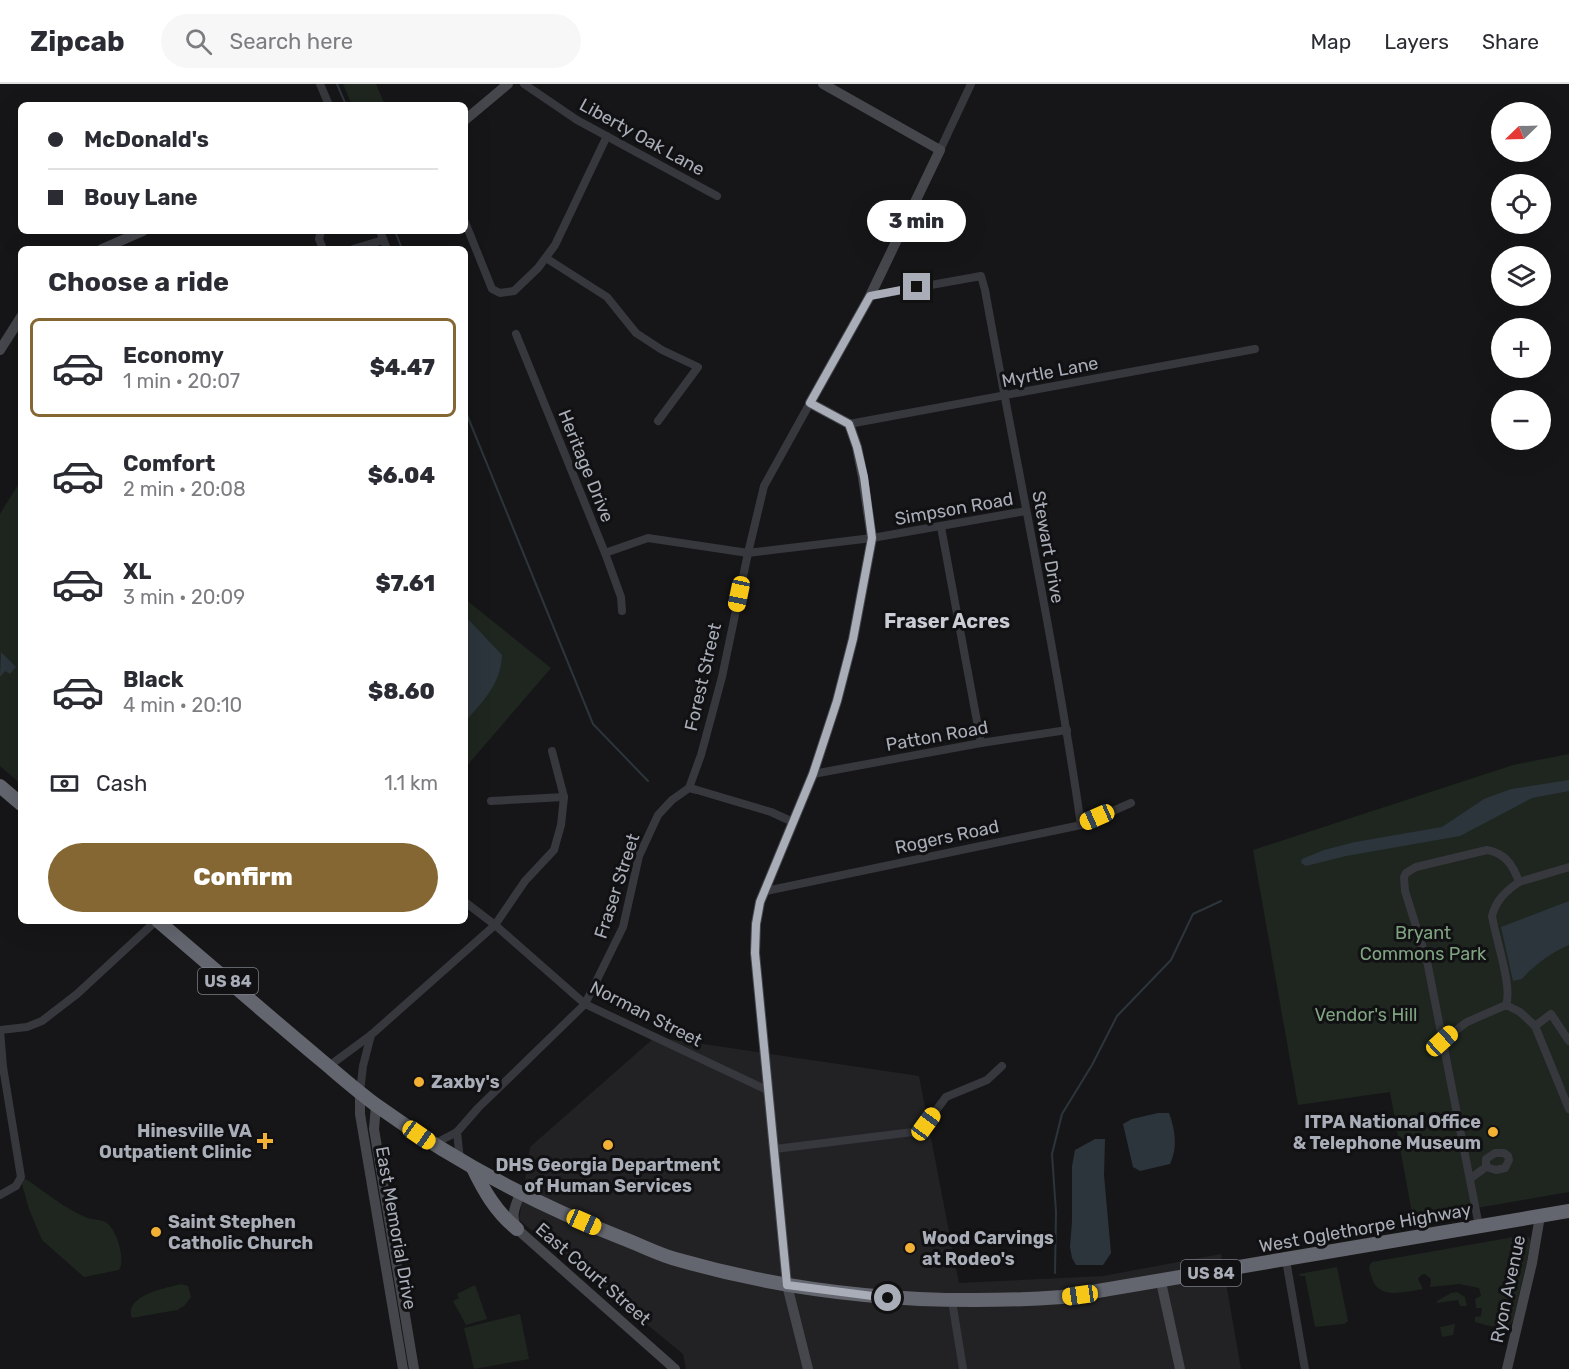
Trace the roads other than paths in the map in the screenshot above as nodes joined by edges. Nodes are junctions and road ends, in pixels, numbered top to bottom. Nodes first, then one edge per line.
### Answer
1 (320, 84) edge
2 (508, 84) edge
3 (524, 84) edge
4 (823, 84) edge
5 (971, 84) edge
6 (328, 102) edge
7 (468, 117) edge
8 (607, 136) junction
9 (940, 150) junction
10 (717, 196) dead end
11 (468, 229) edge
12 (138, 234) edge
13 (381, 234) edge
14 (383, 240) junction
15 (117, 246) edge
16 (363, 246) edge
17 (386, 246) edge
18 (546, 258) junction
19 (870, 296) junction
20 (18, 322) edge
21 (516, 334) dead end
22 (1256, 349) dead end
23 (0, 350) edge
24 (1006, 396) junction
25 (810, 403) junction
26 (658, 421) dead end
27 (849, 424) junction
28 (1026, 511) junction
29 (941, 527) junction
30 (872, 538) junction
31 (605, 553) junction
32 (748, 553) junction
33 (622, 611) dead end
34 (1067, 730) junction
35 (981, 743) junction
36 (552, 751) dead end
37 (813, 774) junction
38 (0, 786) edge
39 (689, 788) junction
40 (564, 797) junction
41 (18, 801) edge
42 (491, 801) dead end
43 (1131, 803) dead end
44 (793, 822) junction
45 (1081, 825) junction
46 (1569, 867) edge
47 (1519, 882) junction
48 (766, 891) junction
49 (468, 904) edge
50 (154, 924) edge
51 (161, 924) edge
52 (495, 925) junction
53 (585, 1004) junction
54 (1506, 1005) junction
55 (1535, 1026) junction
56 (0, 1030) edge
57 (371, 1035) junction
58 (1568, 1038) edge
59 (1442, 1041) junction
60 (329, 1066) junction
61 (1002, 1066) dead end
62 (769, 1091) junction
63 (360, 1093) junction
64 (376, 1105) junction
65 (1569, 1109) edge
66 (458, 1131) junction
67 (434, 1144) junction
68 (775, 1149) junction
69 (467, 1164) junction
70 (1486, 1167) dead end
71 (1471, 1178) junction
72 (520, 1194) junction
73 (0, 1195) edge
74 (1569, 1211) edge
75 (1540, 1216) junction
76 (1479, 1226) junction
77 (517, 1229) junction
78 (1286, 1260) junction
79 (1161, 1282) junction
80 (787, 1285) junction
81 (952, 1301) junction
82 (404, 1369) edge
83 (414, 1369) edge
84 (675, 1369) edge
85 (808, 1369) edge
86 (963, 1369) edge
87 (1180, 1369) edge
88 (1305, 1369) edge
89 (1507, 1369) edge

1 - 6 street
2 - 7 street
3 - 8 street, Liberty Oak Lane
4 - 9 street
5 - 9 street, Forest Street
8 - 10 street, Liberty Oak Lane
8 - 18 street
9 - 19 street, Forest Street
11 - 18 street
12 - 15 street
13 - 14 street
14 - 16 street
14 - 17 street
18 - 26 street
19 - 24 street, Stewart Drive
19 - 25 street, Forest Street
20 - 23 street
21 - 31 street, Heritage Drive
22 - 24 street, Myrtle Lane
24 - 27 street, Myrtle Lane
24 - 28 street, Stewart Drive
25 - 27 street
25 - 32 street, Forest Street
27 - 30 street
28 - 29 street, Simpson Road
28 - 34 street, Stewart Drive
29 - 30 street, Simpson Road
29 - 35 street
30 - 32 street, Simpson Road
30 - 37 street
31 - 32 street, Simpson Road
31 - 33 street, Heritage Drive
32 - 39 street, Forest Street
34 - 35 street, Patton Road
34 - 45 street, Stewart Drive
35 - 37 street, Patton Road
36 - 40 street
37 - 44 street
38 - 41 highway
39 - 44 street
39 - 53 street, Fraser Street
40 - 42 street
40 - 52 street
43 - 45 street, Rogers Road
44 - 48 street
45 - 48 street, Rogers Road
46 - 47 street
47 - 54 street
47 - 59 street
48 - 62 street
49 - 52 street, Norman Street
50 - 56 street
51 - 60 highway, US 84
52 - 53 street, Norman Street
52 - 57 street
53 - 62 street, Norman Street
53 - 66 street, Fraser Street
54 - 55 street
54 - 59 street
55 - 58 street
55 - 65 street
56 - 73 street
57 - 60 street
57 - 63 street
59 - 71 street
60 - 63 highway, US 84
61 - 68 street
62 - 68 street
63 - 64 highway, US 84
63 - 82 street, East Memorial Drive
64 - 67 highway, US 84
64 - 83 street, East Memorial Drive
66 - 67 street, Fraser Street
66 - 69 street
67 - 69 highway, US 84
68 - 80 street
69 - 72 highway, West Oglethorpe Highway / US 84
69 - 77 highway
70 - 71 street
71 - 76 street
72 - 77 street, East Court Street
72 - 80 highway, West Oglethorpe Highway / US 84
74 - 75 highway, West Oglethorpe Highway / US 84
75 - 76 highway, West Oglethorpe Highway / US 84
75 - 89 street, Ryon Avenue
76 - 78 highway, West Oglethorpe Highway / US 84
77 - 84 street, East Court Street
78 - 79 highway, West Oglethorpe Highway / US 84
78 - 88 street
79 - 81 highway, West Oglethorpe Highway / US 84
79 - 87 street
80 - 81 highway, West Oglethorpe Highway / US 84
80 - 85 street
81 - 86 street

